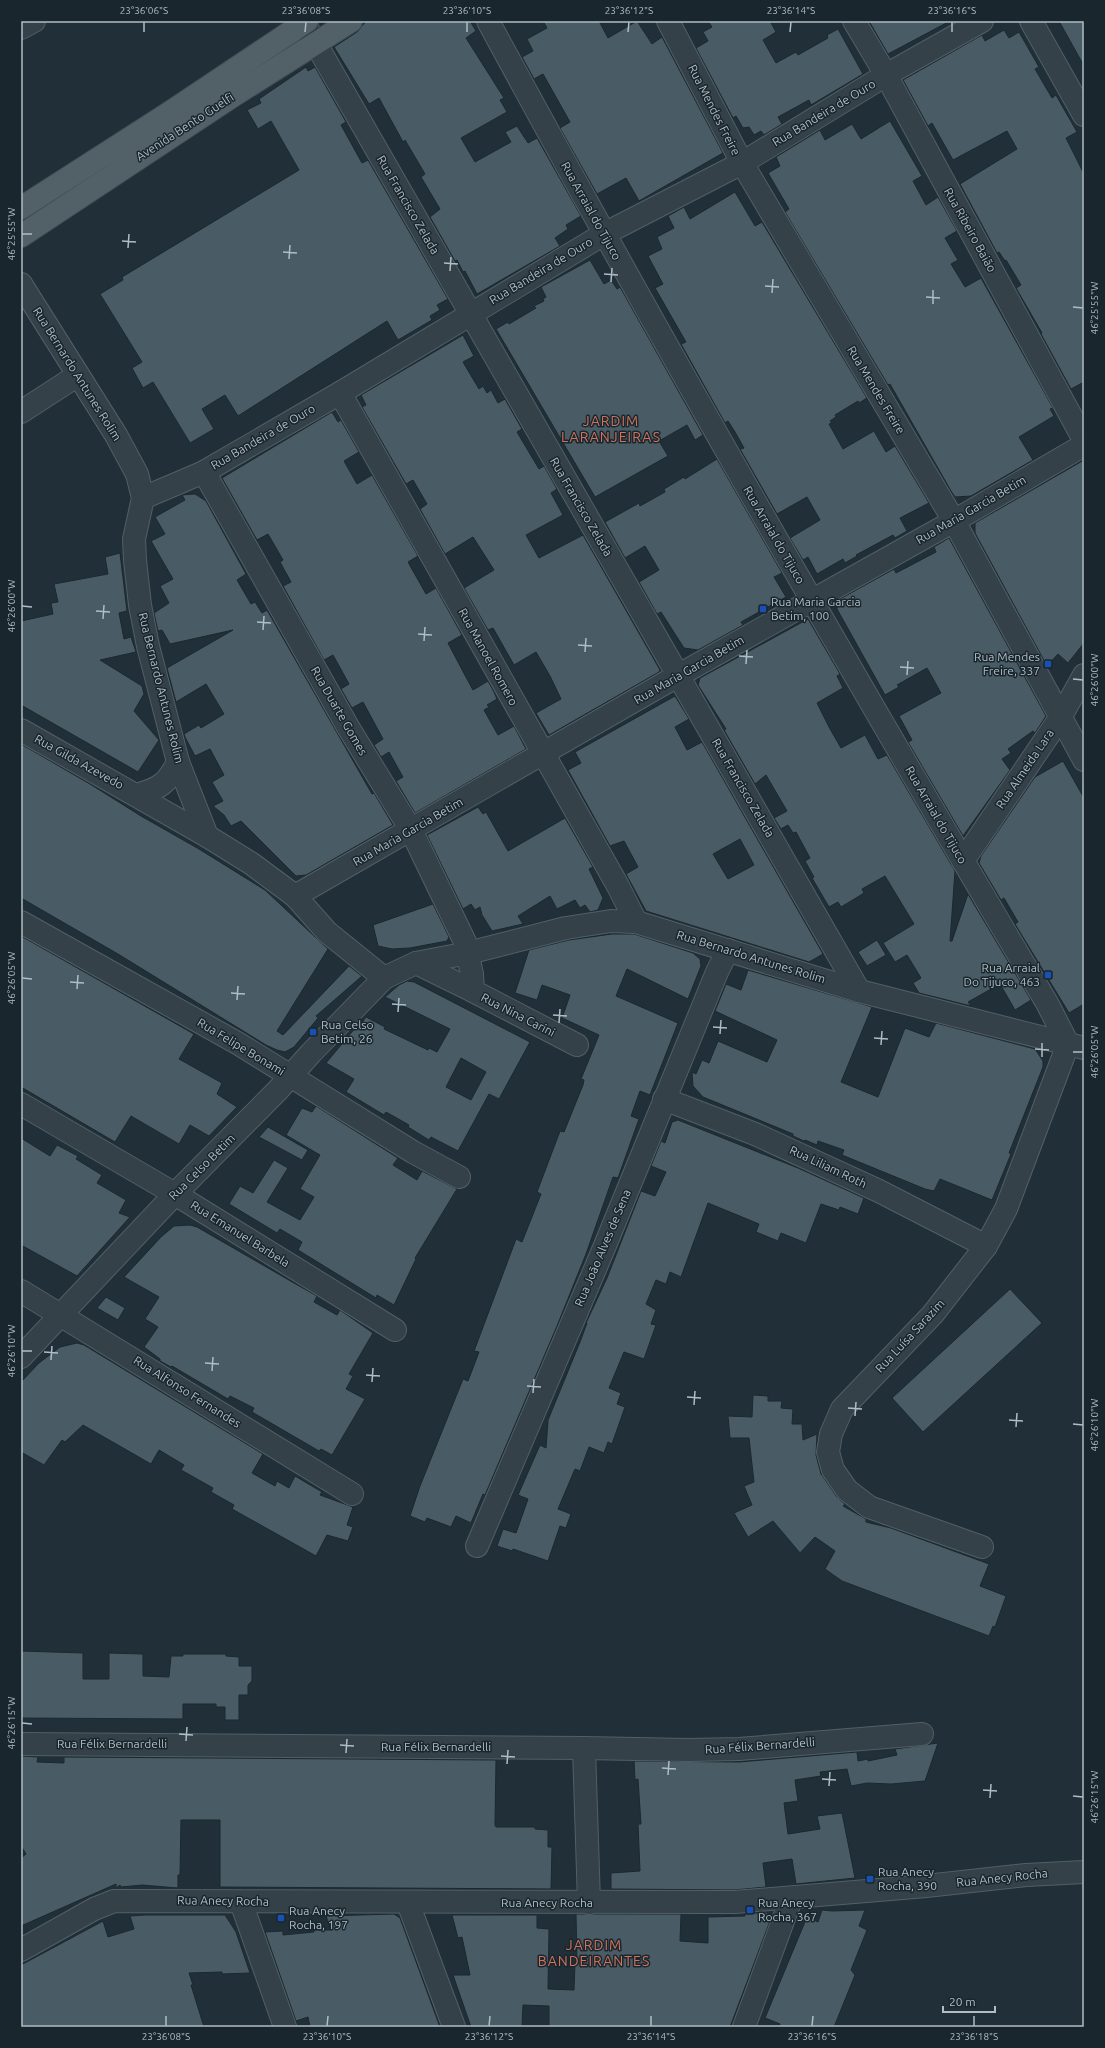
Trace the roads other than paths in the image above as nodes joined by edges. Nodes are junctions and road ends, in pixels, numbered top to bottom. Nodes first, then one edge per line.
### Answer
1 (34, 21) edge
2 (351, 21) edge
3 (488, 21) edge
4 (668, 21) edge
5 (854, 21) edge
6 (982, 21) edge
7 (1031, 21) edge
8 (305, 22) edge
9 (21, 28) edge
10 (316, 43) junction
11 (886, 75) junction
12 (1084, 115) edge
13 (742, 163) junction
14 (21, 208) edge
15 (604, 234) junction
16 (21, 236) edge
17 (21, 284) edge
18 (470, 314) junction
19 (78, 375) junction
20 (340, 393) junction
21 (21, 412) edge
22 (1084, 440) edge
23 (1084, 445) edge
24 (204, 472) junction
25 (143, 498) junction
26 (954, 521) junction
27 (812, 601) junction
28 (679, 675) junction
29 (1084, 675) edge
30 (1060, 718) junction
31 (21, 730) edge
32 (543, 755) junction
33 (1084, 760) edge
34 (178, 762) junction
35 (137, 795) junction
36 (411, 830) junction
37 (207, 836) junction
38 (963, 861) junction
39 (295, 896) junction
40 (21, 922) edge
41 (636, 922) junction
42 (728, 950) junction
43 (468, 953) junction
44 (416, 962) junction
45 (384, 978) junction
46 (473, 991) junction
47 (859, 991) junction
48 (577, 1045) dead end
49 (1076, 1046) edge
50 (290, 1076) junction
51 (664, 1100) junction
52 (21, 1104) edge
53 (459, 1177) dead end
54 (175, 1194) junction
55 (986, 1246) junction
56 (21, 1291) edge
57 (62, 1315) junction
58 (395, 1330) dead end
59 (21, 1357) edge
60 (352, 1494) dead end
61 (477, 1546) dead end
62 (982, 1546) dead end
63 (922, 1734) dead end
64 (21, 1744) edge
65 (584, 1748) junction
66 (1084, 1872) edge
67 (791, 1899) junction
68 (241, 1902) junction
69 (408, 1903) junction
70 (589, 1903) junction
71 (21, 1950) edge
72 (285, 2027) edge
73 (454, 2027) edge
74 (744, 2027) edge

1 - 9 street
2 - 10 main road, Avenida Bento Guelfi
3 - 15 street, Rua Arraial do Tijuco
4 - 13 street, Rua Mendes Freire
5 - 11 street, Rua Ribeiro Baião
6 - 11 street, Rua Bandeira de Ouro
7 - 12 street
8 - 10 street, Rua Francisco Zelada
8 - 14 main road, Avenida Bento Guelfi
10 - 16 main road, Avenida Bento Guelfi
10 - 18 street, Rua Francisco Zelada
11 - 13 street, Rua Bandeira de Ouro
11 - 22 street, Rua Ribeiro Baião
13 - 15 street, Rua Bandeira de Ouro
13 - 26 street, Rua Mendes Freire
15 - 18 street, Rua Bandeira de Ouro
15 - 27 street, Rua Arraial do Tijuco
17 - 19 street, Rua Bernardo Antunes Rolim
18 - 20 street, Rua Bandeira de Ouro
18 - 28 street, Rua Francisco Zelada
19 - 21 street
19 - 25 street, Rua Bernardo Antunes Rolim
20 - 24 street, Rua Bandeira de Ouro
20 - 32 street, Rua Manoel Romero
23 - 26 street, Rua Maria Garcia Betim
24 - 25 street, Rua Bandeira de Ouro
24 - 36 street, Rua Duarte Gomes
25 - 34 street, Rua Bernardo Antunes Rolim
26 - 27 street, Rua Maria Garcia Betim
26 - 30 street, Rua Mendes Freire
27 - 28 street, Rua Maria Garcia Betim
27 - 38 street, Rua Arraial do Tijuco
28 - 32 street, Rua Maria Garcia Betim
28 - 47 street, Rua Francisco Zelada
29 - 30 street, Rua Almeida Lara
30 - 33 street, Rua Mendes Freire
30 - 38 street, Rua Almeida Lara
31 - 35 street, Rua Gilda Azevedo
32 - 36 street, Rua Maria Garcia Betim
32 - 41 street, Rua Manoel Romero
34 - 35 street, Rua Gilda Azevedo
34 - 37 street, Rua Bernardo Antunes Rolim
35 - 37 street, Rua Gilda Azevedo
36 - 39 street, Rua Maria Garcia Betim
36 - 43 street, Rua Duarte Gomes
37 - 39 street
38 - 49 street, Rua Arraial do Tijuco
39 - 45 street
40 - 50 street, Rua Felipe Bonami
41 - 42 street, Rua Bernardo Antunes Rolim
41 - 43 street, Rua Bernardo Antunes Rolim
42 - 47 street, Rua Bernardo Antunes Rolim
42 - 51 street, Rua João Alves de Sena
43 - 44 street, Rua Bernardo Antunes Rolim
43 - 46 street, Rua Nina Carini
44 - 45 street, Rua Bernardo Antunes Rolim
44 - 46 street
45 - 50 street, Rua Celso Betim
46 - 48 street, Rua Nina Carini
47 - 49 street, Rua Bernardo Antunes Rolim
49 - 55 street, Rua Luísa Sarazim
50 - 53 street, Rua Felipe Bonami
50 - 54 street, Rua Celso Betim
51 - 55 street, Rua Liliam Roth
51 - 61 street, Rua João Alves de Sena
52 - 54 street, Rua Emanuel Barbela
54 - 57 street, Rua Celso Betim
54 - 58 street, Rua Emanuel Barbela
55 - 62 street, Rua Luísa Sarazim
56 - 57 street, Rua Alfonso Fernandes
57 - 59 street, Rua Celso Betim
57 - 60 street, Rua Alfonso Fernandes
63 - 65 street, Rua Félix Bernardelli
64 - 65 street, Rua Félix Bernardelli
65 - 70 street
66 - 67 street, Rua Anecy Rocha
67 - 70 street, Rua Anecy Rocha
67 - 74 street
68 - 69 street, Rua Anecy Rocha
68 - 71 street, Rua Anecy Rocha
68 - 72 street
69 - 70 street, Rua Anecy Rocha
69 - 73 street

